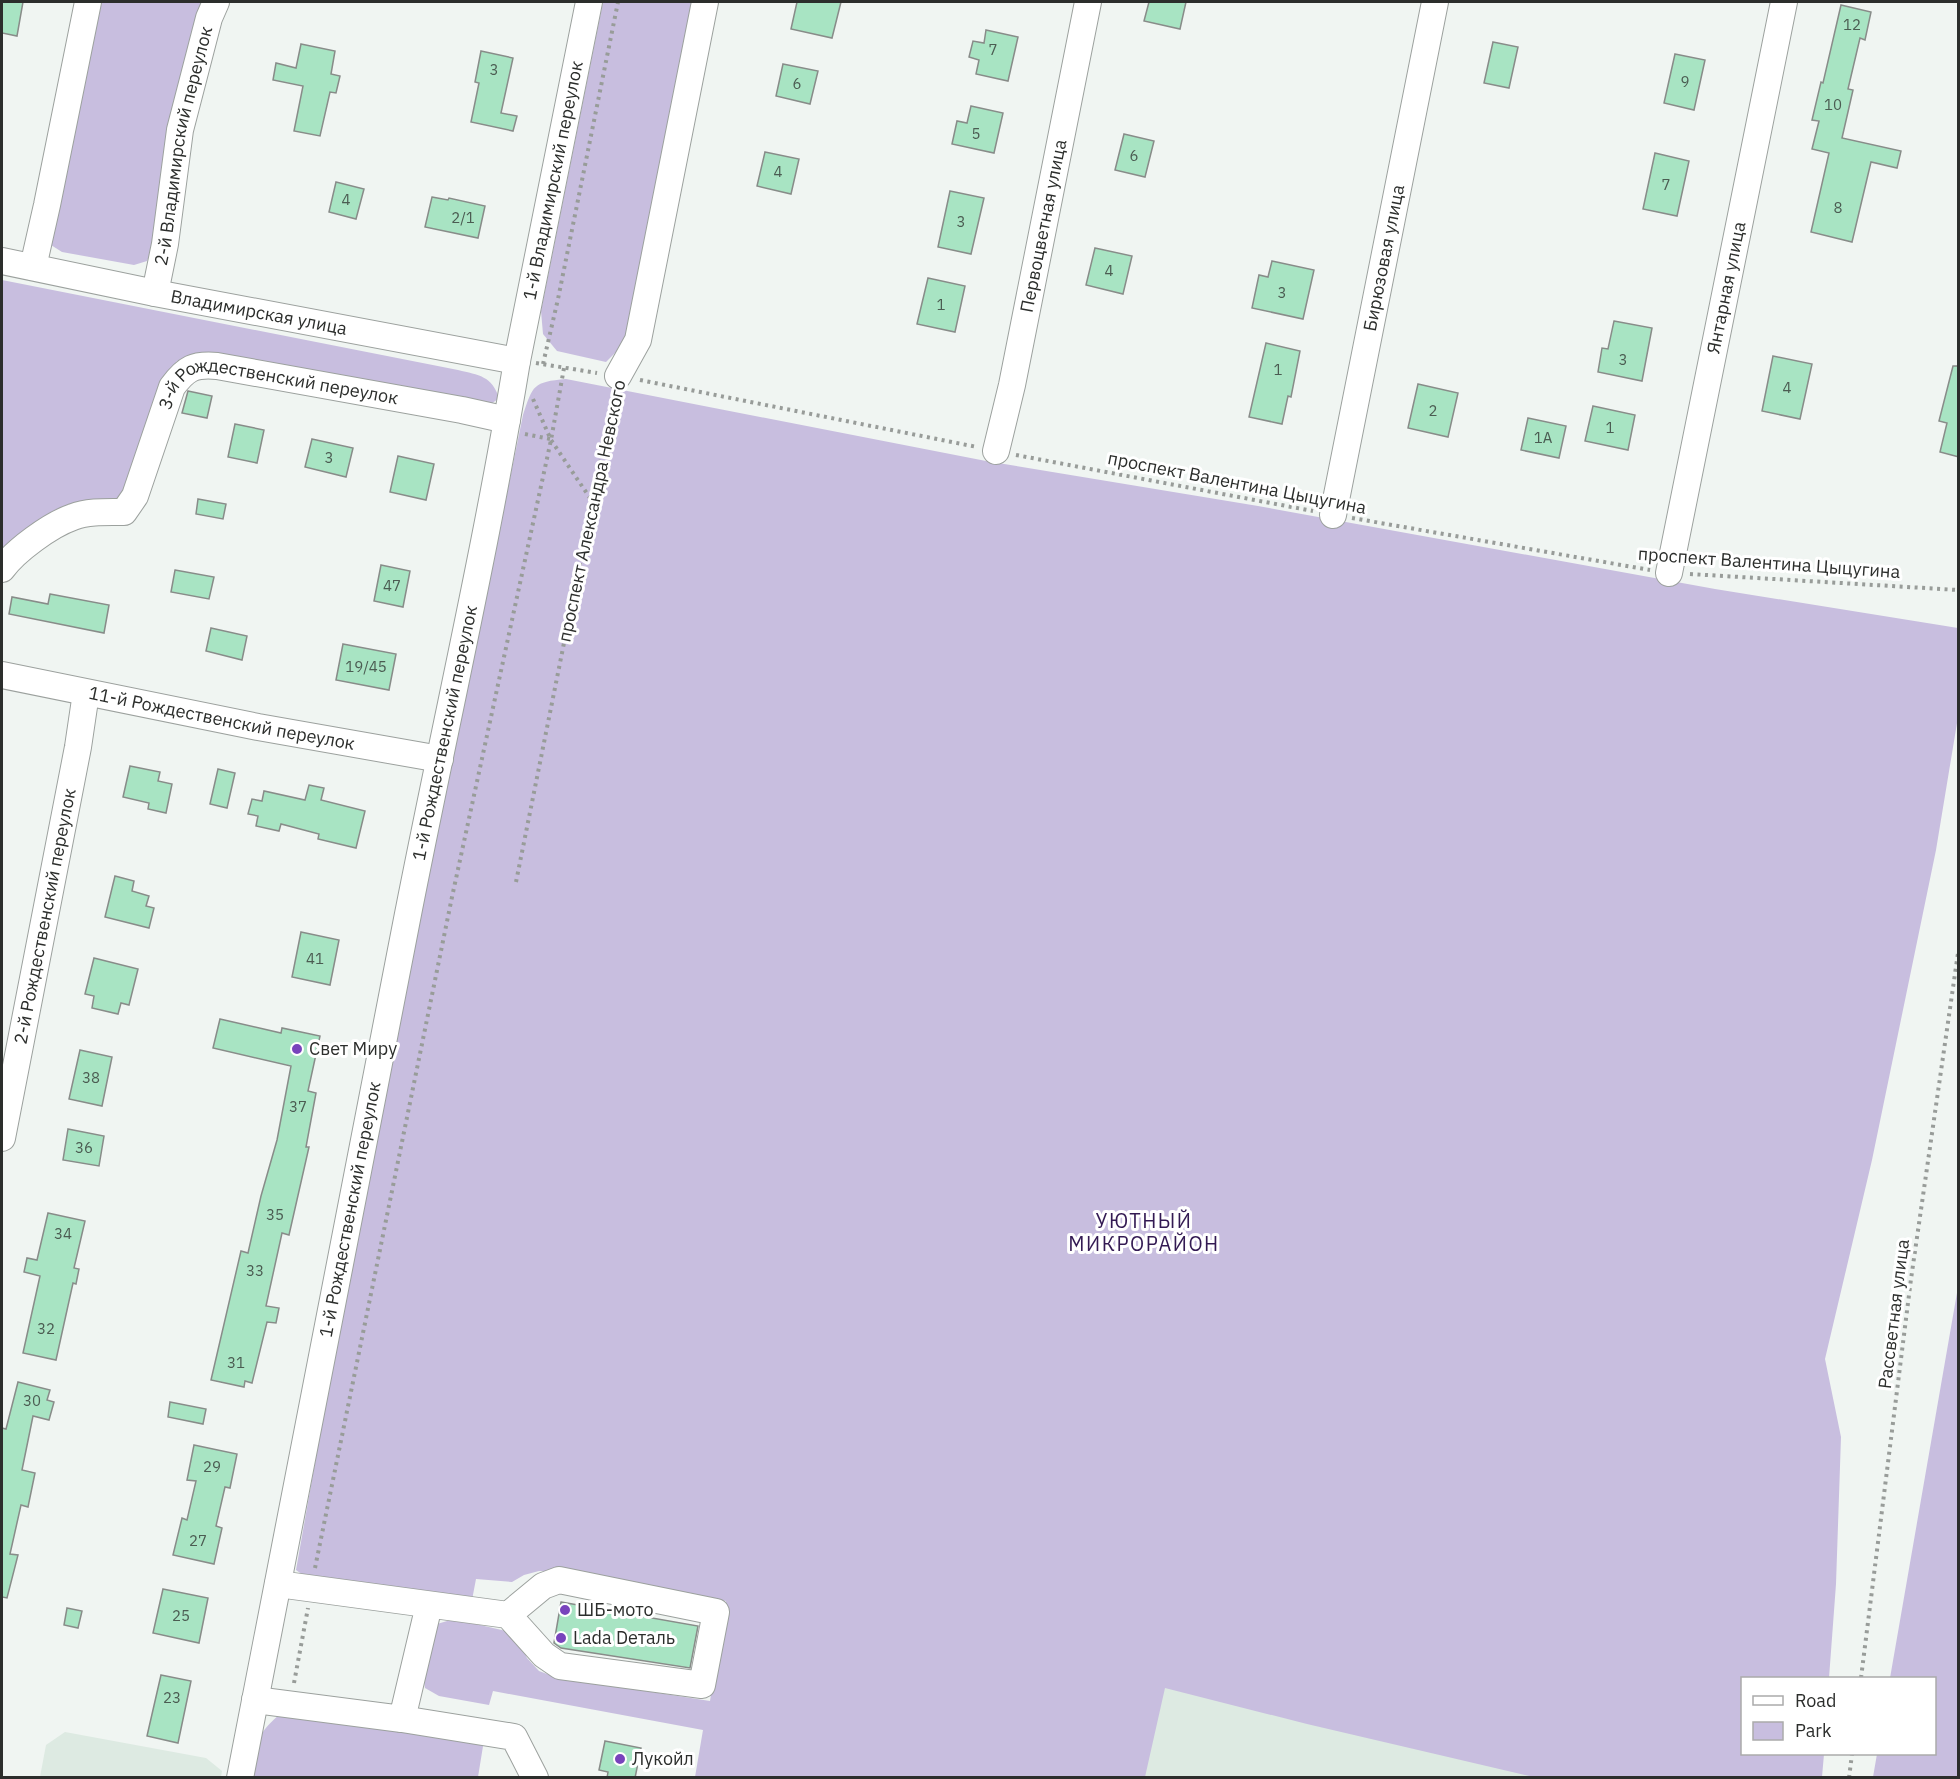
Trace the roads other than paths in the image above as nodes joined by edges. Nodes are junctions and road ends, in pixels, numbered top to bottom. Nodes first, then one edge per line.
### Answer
1 (88, 2) edge
2 (216, 2) edge
3 (589, 2) edge
4 (705, 2) edge
5 (1088, 2) edge
6 (1435, 2) edge
7 (1784, 2) edge
8 (2, 261) edge
9 (33, 267) junction
10 (155, 293) junction
11 (517, 361) junction
12 (618, 376) road end
13 (507, 420) junction
14 (996, 451) road end
15 (1333, 515) road end
16 (2, 569) edge
17 (1669, 573) road end
18 (2, 675) edge
19 (86, 693) junction
20 (440, 759) junction
21 (2, 1138) edge
22 (278, 1584) junction
23 (429, 1605) junction
24 (508, 1615) junction
25 (255, 1700) junction
26 (402, 1719) junction
27 (240, 1778) edge
28 (535, 1778) edge

1 - 9 street
2 - 10 street, 2-й Владимирский переулок
3 - 11 street, 1-й Владимирский переулок
4 - 12 street, проспект Александра Невского
5 - 14 street, Первоцветная улица
6 - 15 street, Бирюзовая улица
7 - 17 street, Янтарная улица
8 - 9 street, Владимирская улица
9 - 10 street, Владимирская улица
10 - 11 street, Владимирская улица
11 - 13 street, 1-й Рождественский переулок
13 - 16 street, 3-й Рождественский переулок
13 - 20 street, 1-й Рождественский переулок
18 - 19 street, 11-й Рождественский переулок
19 - 20 street, 11-й Рождественский переулок
19 - 21 street, 2-й Рождественский переулок
20 - 22 street, 1-й Рождественский переулок
22 - 23 street
22 - 25 street, 1-й Рождественский переулок
23 - 24 street
23 - 26 street
24 - 24 street
25 - 26 street
25 - 27 street, 1-й Рождественский переулок
26 - 28 street

